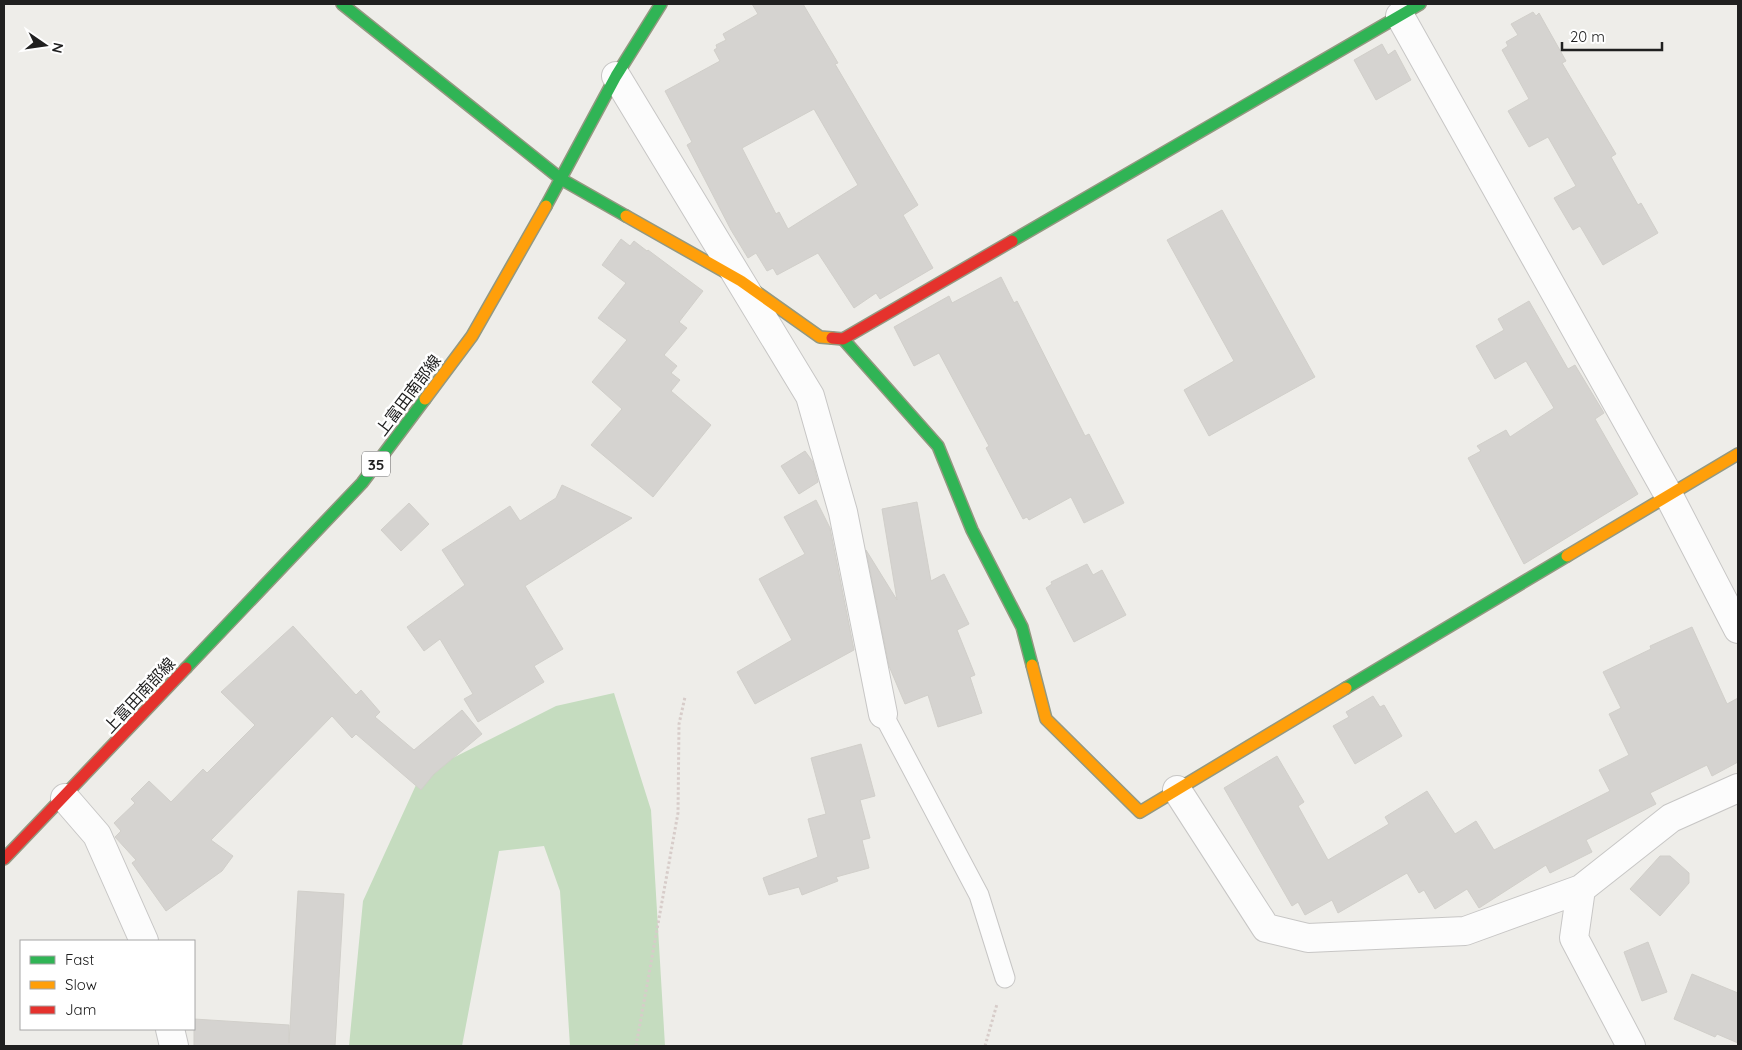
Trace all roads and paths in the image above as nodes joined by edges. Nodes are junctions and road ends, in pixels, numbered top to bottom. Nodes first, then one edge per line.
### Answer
1 (342, 4) edge
2 (661, 4) edge
3 (1410, 10) edge
4 (616, 76) junction
5 (561, 179) junction
6 (741, 282) junction
7 (842, 339) junction
8 (1738, 454) edge
9 (1668, 494) junction
10 (1738, 628) edge
11 (685, 697) dead end
12 (883, 714) joint
13 (1738, 788) edge
14 (1177, 790) junction
15 (64, 798) junction
16 (4, 859) edge
17 (1581, 889) junction
18 (144, 940) edge
19 (1005, 978) joint
20 (170, 1030) edge
21 (174, 1046) edge
22 (636, 1046) edge
23 (985, 1046) edge
24 (1631, 1046) edge

1 - 5 street
2 - 4 street, 上富田南部線 / 35
3 - 7 street
3 - 9 street
4 - 5 street, 上富田南部線 / 35
4 - 6 street
5 - 6 street
5 - 15 street, 上富田南部線 / 35
6 - 7 street
6 - 12 street
7 - 14 street
8 - 9 street
9 - 10 street
9 - 14 street
11 - 22 path
12 - 19 lane
13 - 17 street
14 - 17 street
15 - 16 street, 上富田南部線 / 35
15 - 18 street
17 - 24 street
19 - 23 path
20 - 21 street

